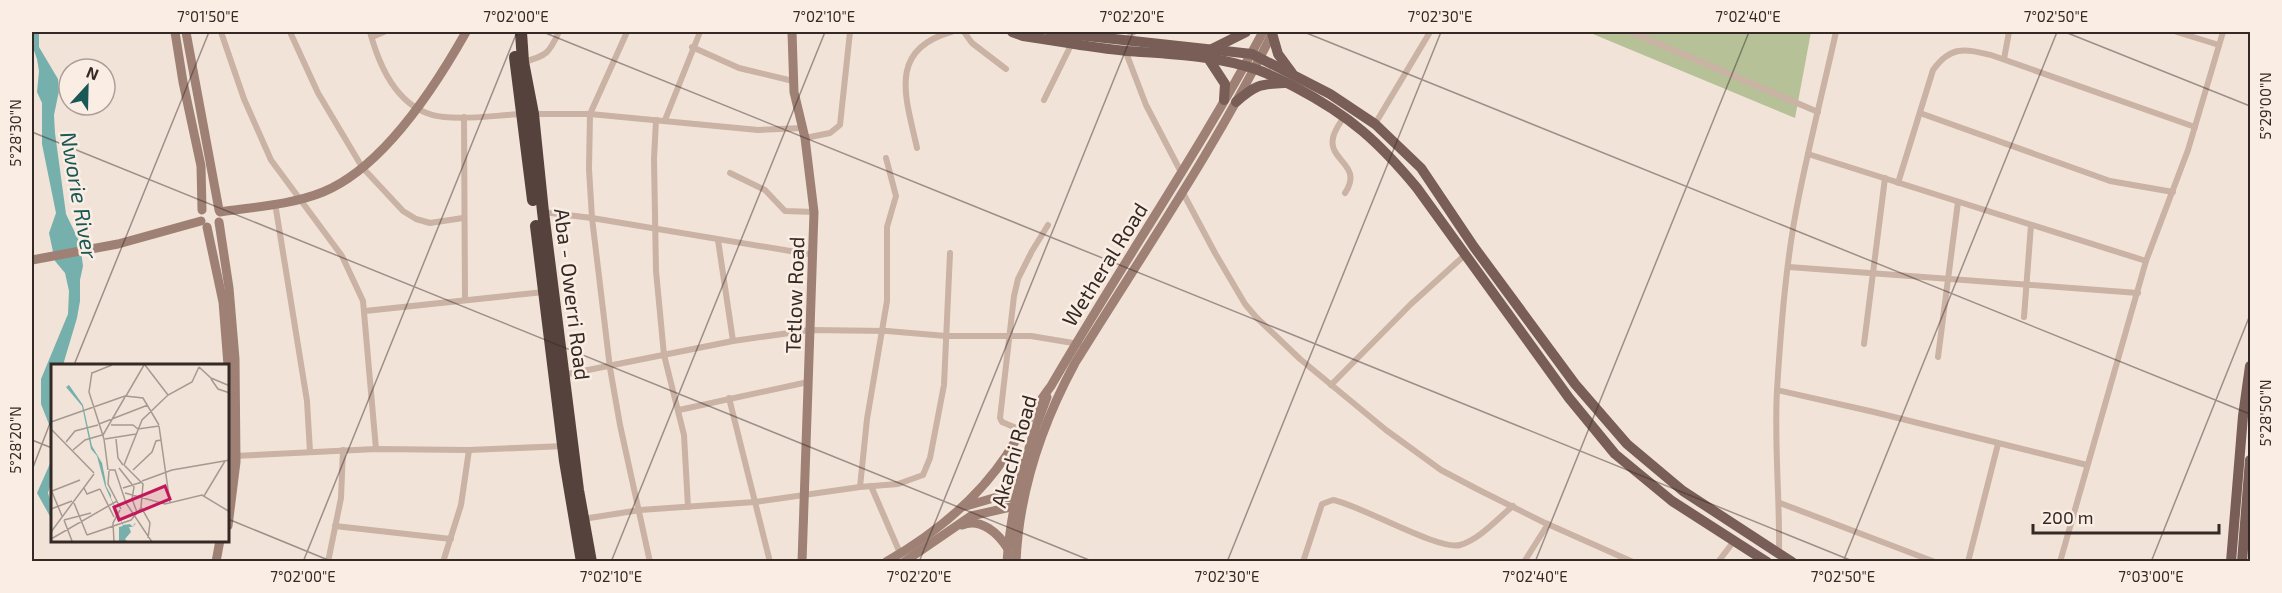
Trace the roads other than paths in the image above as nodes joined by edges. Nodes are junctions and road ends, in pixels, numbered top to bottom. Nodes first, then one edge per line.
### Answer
1 (175, 32) edge
2 (186, 32) edge
3 (221, 32) edge
4 (290, 32) edge
5 (384, 32) edge
6 (466, 32) edge
7 (514, 32) edge
8 (521, 32) edge
9 (559, 32) edge
10 (627, 32) edge
11 (700, 32) edge
12 (792, 32) edge
13 (850, 32) edge
14 (951, 32) edge
15 (963, 32) edge
16 (1012, 32) edge
17 (1050, 32) edge
18 (1134, 32) edge
19 (1246, 32) edge
20 (1270, 32) edge
21 (1430, 32) edge
22 (1631, 32) edge
23 (1836, 32) edge
24 (2009, 32) edge
25 (2176, 32) edge
26 (2223, 32) edge
27 (371, 34) edge
28 (1072, 43) junction
29 (1125, 45) junction
30 (2219, 45) junction
31 (692, 47) junction
32 (1210, 54) junction
33 (2004, 59) junction
34 (524, 62) junction
35 (1253, 62) junction
36 (1006, 69) dead end
37 (1289, 78) junction
38 (793, 81) junction
39 (1044, 100) dead end
40 (1224, 100) junction
41 (1236, 102) junction
42 (417, 109) junction
43 (1818, 112) junction
44 (1920, 113) junction
45 (529, 114) junction
46 (590, 114) junction
47 (1344, 116) junction
48 (464, 117) junction
49 (656, 120) junction
50 (665, 120) junction
51 (1375, 124) junction
52 (2195, 127) junction
53 (804, 133) junction
54 (917, 148) dead end
55 (1808, 154) junction
56 (886, 158) dead end
57 (362, 167) junction
58 (730, 173) dead end
59 (1182, 174) junction
60 (1885, 178) junction
61 (1898, 183) junction
62 (1182, 191) junction
63 (2173, 192) junction
64 (1346, 193) dead end
65 (298, 199) junction
66 (1958, 202) junction
67 (275, 203) junction
68 (543, 212) junction
69 (814, 212) junction
70 (219, 215) junction
71 (464, 218) junction
72 (592, 218) junction
73 (203, 219) junction
74 (1048, 225) dead end
75 (2031, 225) junction
76 (654, 229) junction
77 (718, 240) junction
78 (1474, 247) junction
79 (950, 253) dead end
80 (814, 255) junction
81 (1465, 255) junction
82 (32, 260) edge
83 (2146, 261) junction
84 (1789, 267) junction
85 (1874, 274) junction
86 (1948, 279) junction
87 (2026, 285) junction
88 (544, 292) junction
89 (2138, 293) junction
90 (465, 300) junction
91 (365, 311) junction
92 (2024, 316) dead end
93 (810, 330) junction
94 (882, 331) junction
95 (1008, 335) junction
96 (946, 336) junction
97 (733, 341) junction
98 (1864, 344) dead end
99 (1080, 345) junction
100 (664, 355) junction
101 (1938, 357) dead end
102 (228, 364) edge
103 (610, 365) junction
104 (2250, 366) edge
105 (558, 375) junction
106 (808, 382) junction
107 (1331, 385) junction
108 (1051, 386) junction
109 (1777, 390) junction
110 (729, 398) junction
111 (230, 404) edge
112 (679, 410) junction
113 (1021, 430) junction
114 (1998, 444) junction
115 (568, 446) junction
116 (376, 449) junction
117 (343, 450) junction
118 (469, 450) junction
119 (310, 452) junction
120 (233, 456) junction
121 (2250, 460) edge
122 (2087, 465) junction
123 (230, 470) edge
124 (871, 486) junction
125 (860, 487) junction
126 (805, 494) junction
127 (230, 498) edge
128 (1018, 501) junction
129 (755, 502) junction
130 (1780, 503) junction
131 (1513, 506) junction
132 (688, 507) junction
133 (963, 508) junction
134 (640, 510) junction
135 (579, 520) junction
136 (1548, 524) junction
137 (335, 526) junction
138 (952, 530) junction
139 (451, 539) junction
140 (1734, 541) junction
141 (220, 542) edge
142 (226, 542) edge
143 (1008, 549) junction
144 (1779, 553) junction
145 (909, 556) edge
146 (216, 561) edge
147 (223, 561) edge
148 (328, 561) edge
149 (443, 561) edge
150 (582, 561) edge
151 (591, 561) edge
152 (651, 561) edge
153 (770, 561) edge
154 (802, 561) edge
155 (886, 561) edge
156 (1008, 561) edge
157 (1016, 561) edge
158 (1303, 561) edge
159 (1524, 561) edge
160 (1633, 561) edge
161 (1718, 561) edge
162 (1767, 561) edge
163 (1792, 561) edge
164 (1935, 561) edge
165 (1968, 561) edge
166 (2060, 561) edge
167 (2231, 561) edge
168 (2242, 561) edge

1 - 73 main road
2 - 70 main road
3 - 65 street
4 - 57 street
5 - 27 street
6 - 42 main road
7 - 45 highway, Aba - Owerri Road
8 - 34 highway, Aba - Owerri Road
9 - 34 street
10 - 46 street
11 - 31 street
12 - 38 main road, Tetlow Road
13 - 53 street
14 - 54 street
15 - 36 street
16 - 28 main road
17 - 29 main road
18 - 29 street
19 - 32 main road
20 - 35 main road
20 - 37 main road
21 - 51 street
22 - 43 street
23 - 43 street
24 - 33 street
25 - 30 street
26 - 30 street
27 - 42 street
28 - 29 main road
28 - 39 street
29 - 32 main road
29 - 59 street
30 - 52 street
31 - 38 street
31 - 50 street
32 - 35 main road
32 - 40 main road
33 - 44 street
33 - 52 street
34 - 45 highway, Aba - Owerri Road
35 - 37 main road
35 - 40 main road, Wetheral Road
35 - 41 main road, Wetheral Road
37 - 41 main road
37 - 47 main road
37 - 51 main road
38 - 53 main road, Tetlow Road
40 - 59 main road, Wetheral Road
41 - 62 main road, Wetheral Road
42 - 48 street
42 - 57 main road
43 - 55 street
44 - 61 street
44 - 63 street
45 - 46 street
45 - 48 street
45 - 68 highway, Aba - Owerri Road
45 - 88 highway, Aba - Owerri Road
46 - 49 street
46 - 72 street
47 - 64 street
47 - 81 main road
48 - 71 street
49 - 50 street
49 - 76 street
50 - 53 street
51 - 78 main road
52 - 63 street
53 - 69 main road, Tetlow Road
55 - 60 street
55 - 84 street
56 - 94 street
57 - 65 main road
57 - 71 street
58 - 69 street
59 - 99 main road, Wetheral Road
60 - 61 street
60 - 85 street
61 - 66 street
62 - 99 main road, Wetheral Road
62 - 107 street
63 - 83 street
65 - 67 main road
65 - 91 street
66 - 75 street
66 - 86 street
67 - 70 main road
67 - 119 street
68 - 72 street
68 - 105 highway, Aba - Owerri Road
69 - 80 main road, Tetlow Road
70 - 73 main road
70 - 73 main road
70 - 120 main road
71 - 90 street
72 - 76 street
72 - 103 street
73 - 82 main road
73 - 102 main road
74 - 95 street
75 - 83 street
75 - 87 street
76 - 77 street
76 - 100 street
77 - 80 street
77 - 97 street
78 - 81 street
78 - 144 main road
79 - 96 street
80 - 93 main road, Tetlow Road
81 - 107 street
81 - 140 main road
83 - 89 street
84 - 85 street
84 - 109 street
85 - 86 street
85 - 98 street
86 - 87 street
86 - 101 street
87 - 89 street
87 - 92 street
88 - 90 street
88 - 105 highway, Aba - Owerri Road
89 - 122 street
90 - 91 street
91 - 116 street
93 - 94 street
93 - 97 street
93 - 106 main road, Tetlow Road
94 - 96 street
94 - 125 street
95 - 96 street
95 - 99 street
95 - 113 street
96 - 124 street
97 - 100 street
99 - 108 main road, Wetheral Road
99 - 128 main road, Wetheral Road
100 - 103 street
100 - 112 street
103 - 105 street
103 - 134 street
104 - 167 main road
105 - 115 highway, Aba - Owerri Road
106 - 110 street
106 - 126 main road, Tetlow Road
107 - 131 street
108 - 113 main road, Wetheral Road
108 - 128 main road, Akachi Road
109 - 114 street
109 - 130 street
110 - 112 street
110 - 129 street
111 - 120 main road
112 - 132 street
113 - 133 main road, Wetheral Road
114 - 122 street
114 - 165 street
115 - 118 street
115 - 135 highway, Aba - Owerri Road
116 - 117 street
116 - 118 street
117 - 119 street
117 - 137 street
118 - 139 street
119 - 120 street
120 - 123 main road
120 - 127 main road
121 - 168 main road
122 - 166 street
124 - 125 street
124 - 145 street
125 - 126 street
126 - 129 street
126 - 154 main road, Tetlow Road
128 - 133 main road, Wetheral Road
128 - 138 main road, Wetheral Road
128 - 143 main road, Akachi Road
128 - 157 main road, Akachi Road
129 - 132 street
129 - 153 street
130 - 144 street
130 - 164 street
131 - 136 street
131 - 158 street
132 - 134 street
133 - 145 main road, Wetheral Road
134 - 135 street
134 - 152 street
135 - 150 highway, Aba - Owerri Road
135 - 151 highway, Aba - Owerri Road
136 - 159 street
136 - 160 street
137 - 139 street
137 - 148 street
138 - 143 main road
138 - 145 main road, Wetheral Road
139 - 149 street
140 - 161 street
140 - 162 main road
141 - 146 main road
142 - 147 main road
143 - 156 main road, Akachi Road
144 - 163 main road
145 - 155 main road, Wetheral Road

